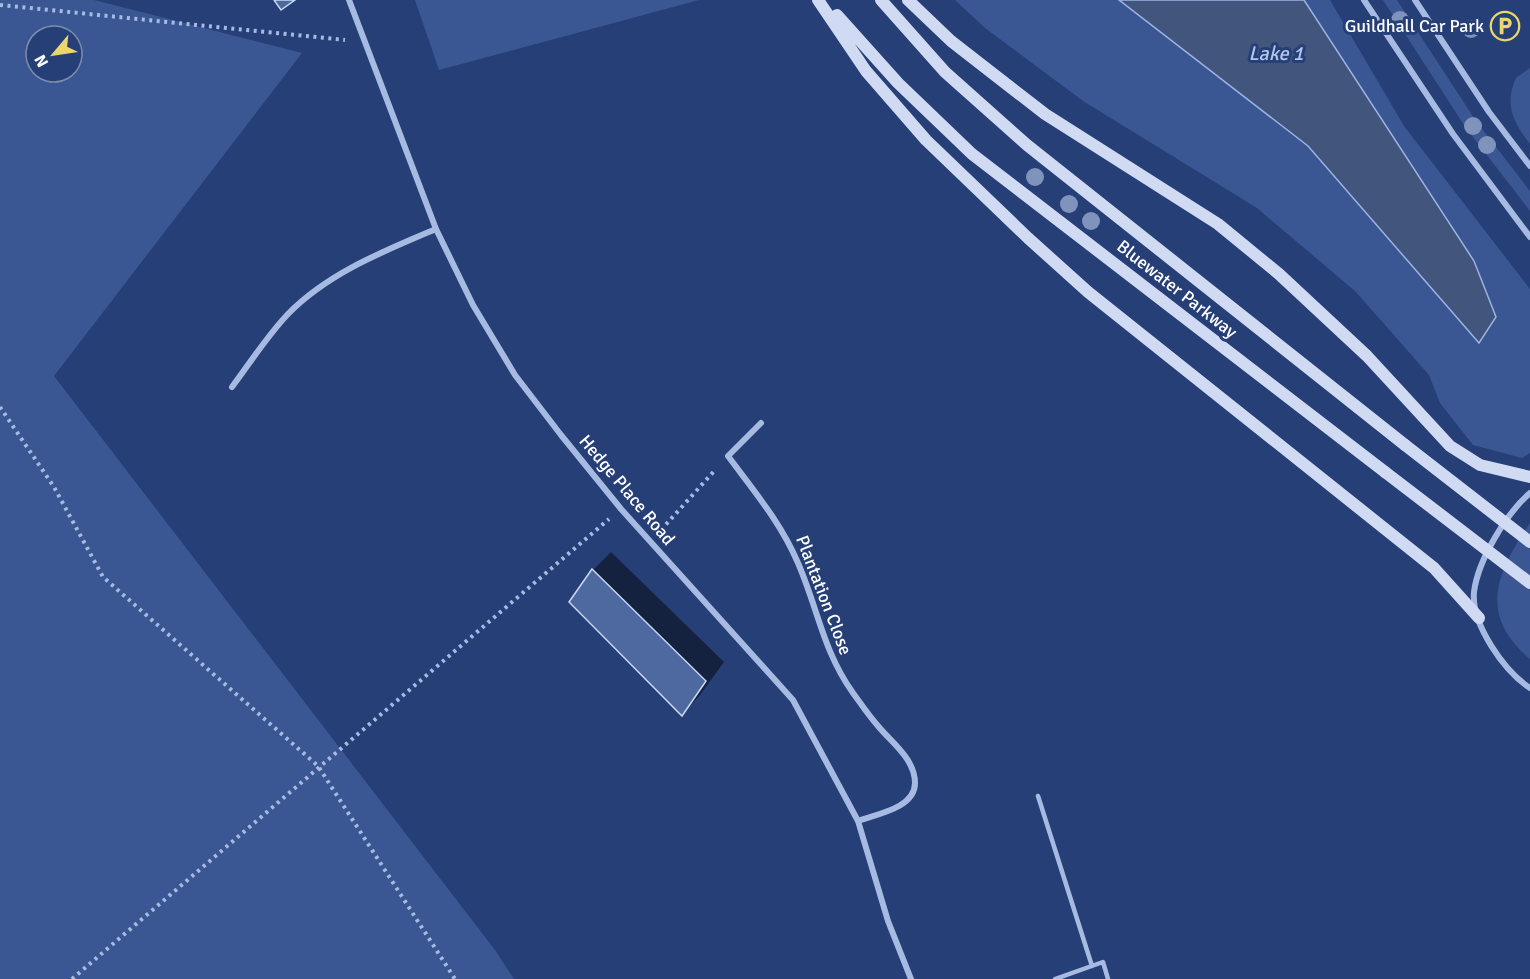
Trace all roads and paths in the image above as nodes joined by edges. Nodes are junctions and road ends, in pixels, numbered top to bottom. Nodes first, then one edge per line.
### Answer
1 (350, 0) edge
2 (818, 0) edge
3 (825, 0) edge
4 (881, 0) edge
5 (908, 0) edge
6 (1364, 0) edge
7 (1415, 0) edge
8 (0, 5) edge
9 (366, 43) junction
10 (1530, 166) edge
11 (436, 229) junction
12 (1530, 237) edge
13 (232, 387) dead end
14 (0, 407) edge
15 (761, 423) dead end
16 (728, 456) junction
17 (1530, 477) edge
18 (1530, 493) edge
19 (621, 509) junction
20 (651, 542) junction
21 (1530, 542) edge
22 (1530, 583) edge
23 (1479, 618) junction
24 (1530, 688) edge
25 (318, 766) junction
26 (1038, 796) dead end
27 (858, 821) junction
28 (1092, 966) junction
29 (72, 979) edge
30 (455, 979) edge
31 (911, 979) edge
32 (1055, 979) edge
33 (1108, 979) edge

1 - 9 street, Hedge Place Road
2 - 23 street
3 - 22 street, Bluewater Parkway, bridge
4 - 21 street, Bluewater Parkway, bridge
5 - 17 street
6 - 12 street
7 - 10 street
8 - 9 path
9 - 11 street, Hedge Place Road
11 - 13 street
11 - 19 street, Hedge Place Road
14 - 25 path
15 - 16 street
16 - 20 path
16 - 27 street, Plantation Close
18 - 23 street
19 - 20 street, Hedge Place Road
19 - 25 path
20 - 27 street, Hedge Place Road
23 - 24 street
25 - 29 path
25 - 30 path
26 - 28 lane
27 - 31 street, Hedge Place Road
28 - 32 lane
28 - 33 lane

